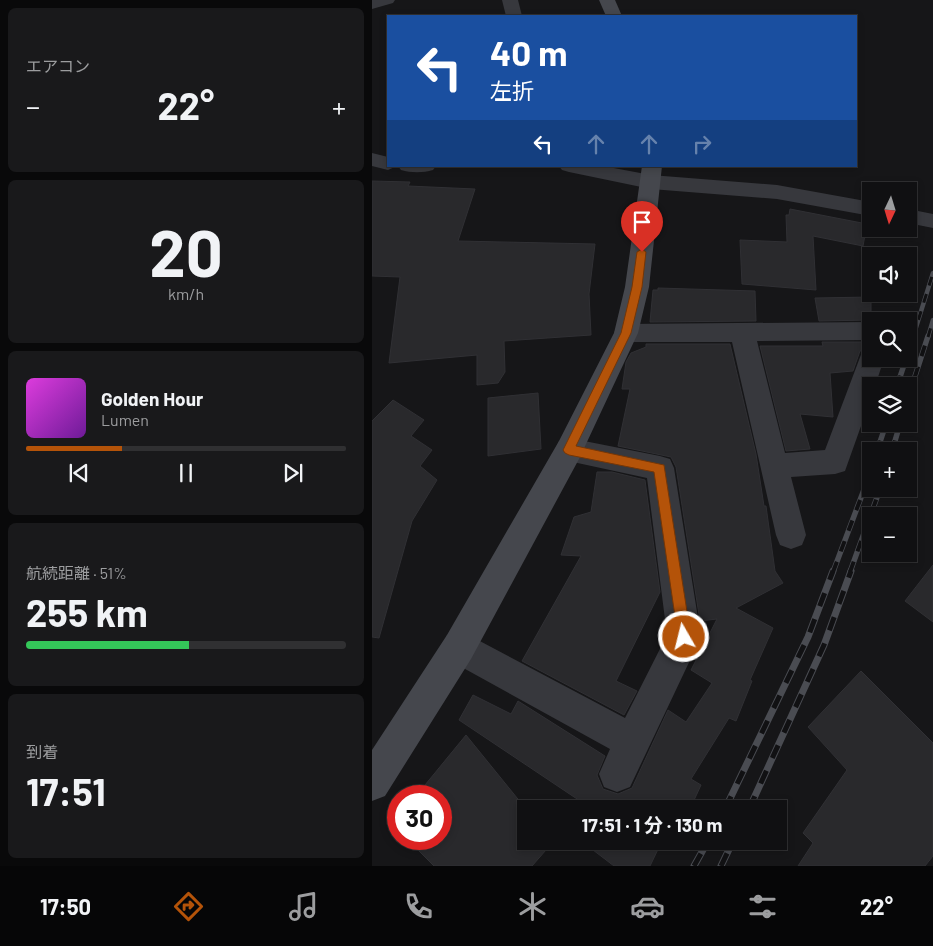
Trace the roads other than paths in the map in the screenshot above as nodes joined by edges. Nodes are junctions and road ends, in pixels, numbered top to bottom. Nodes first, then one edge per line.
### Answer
1 (387, 0) edge
2 (510, 0) edge
3 (607, 0) edge
4 (372, 4) edge
5 (514, 15) edge
6 (614, 15) edge
7 (372, 159) edge
8 (387, 164) edge
9 (579, 167) edge
10 (651, 174) edge
11 (862, 207) edge
12 (917, 218) edge
13 (932, 221) edge
14 (862, 331) edge
15 (742, 332) junction
16 (626, 333) junction
17 (868, 367) edge
18 (569, 450) junction
19 (774, 466) junction
20 (791, 536) dead end
21 (459, 646) junction
22 (633, 742) junction
23 (617, 774) dead end
24 (372, 783) edge

1 - 4 street
2 - 5 street
3 - 6 street
7 - 8 street
9 - 10 street
10 - 11 street
10 - 16 street
12 - 13 street
14 - 15 street
15 - 16 street
15 - 19 street
16 - 18 street
17 - 19 street
18 - 21 street
18 - 22 street
19 - 20 street
21 - 22 street
21 - 24 street
22 - 23 street

